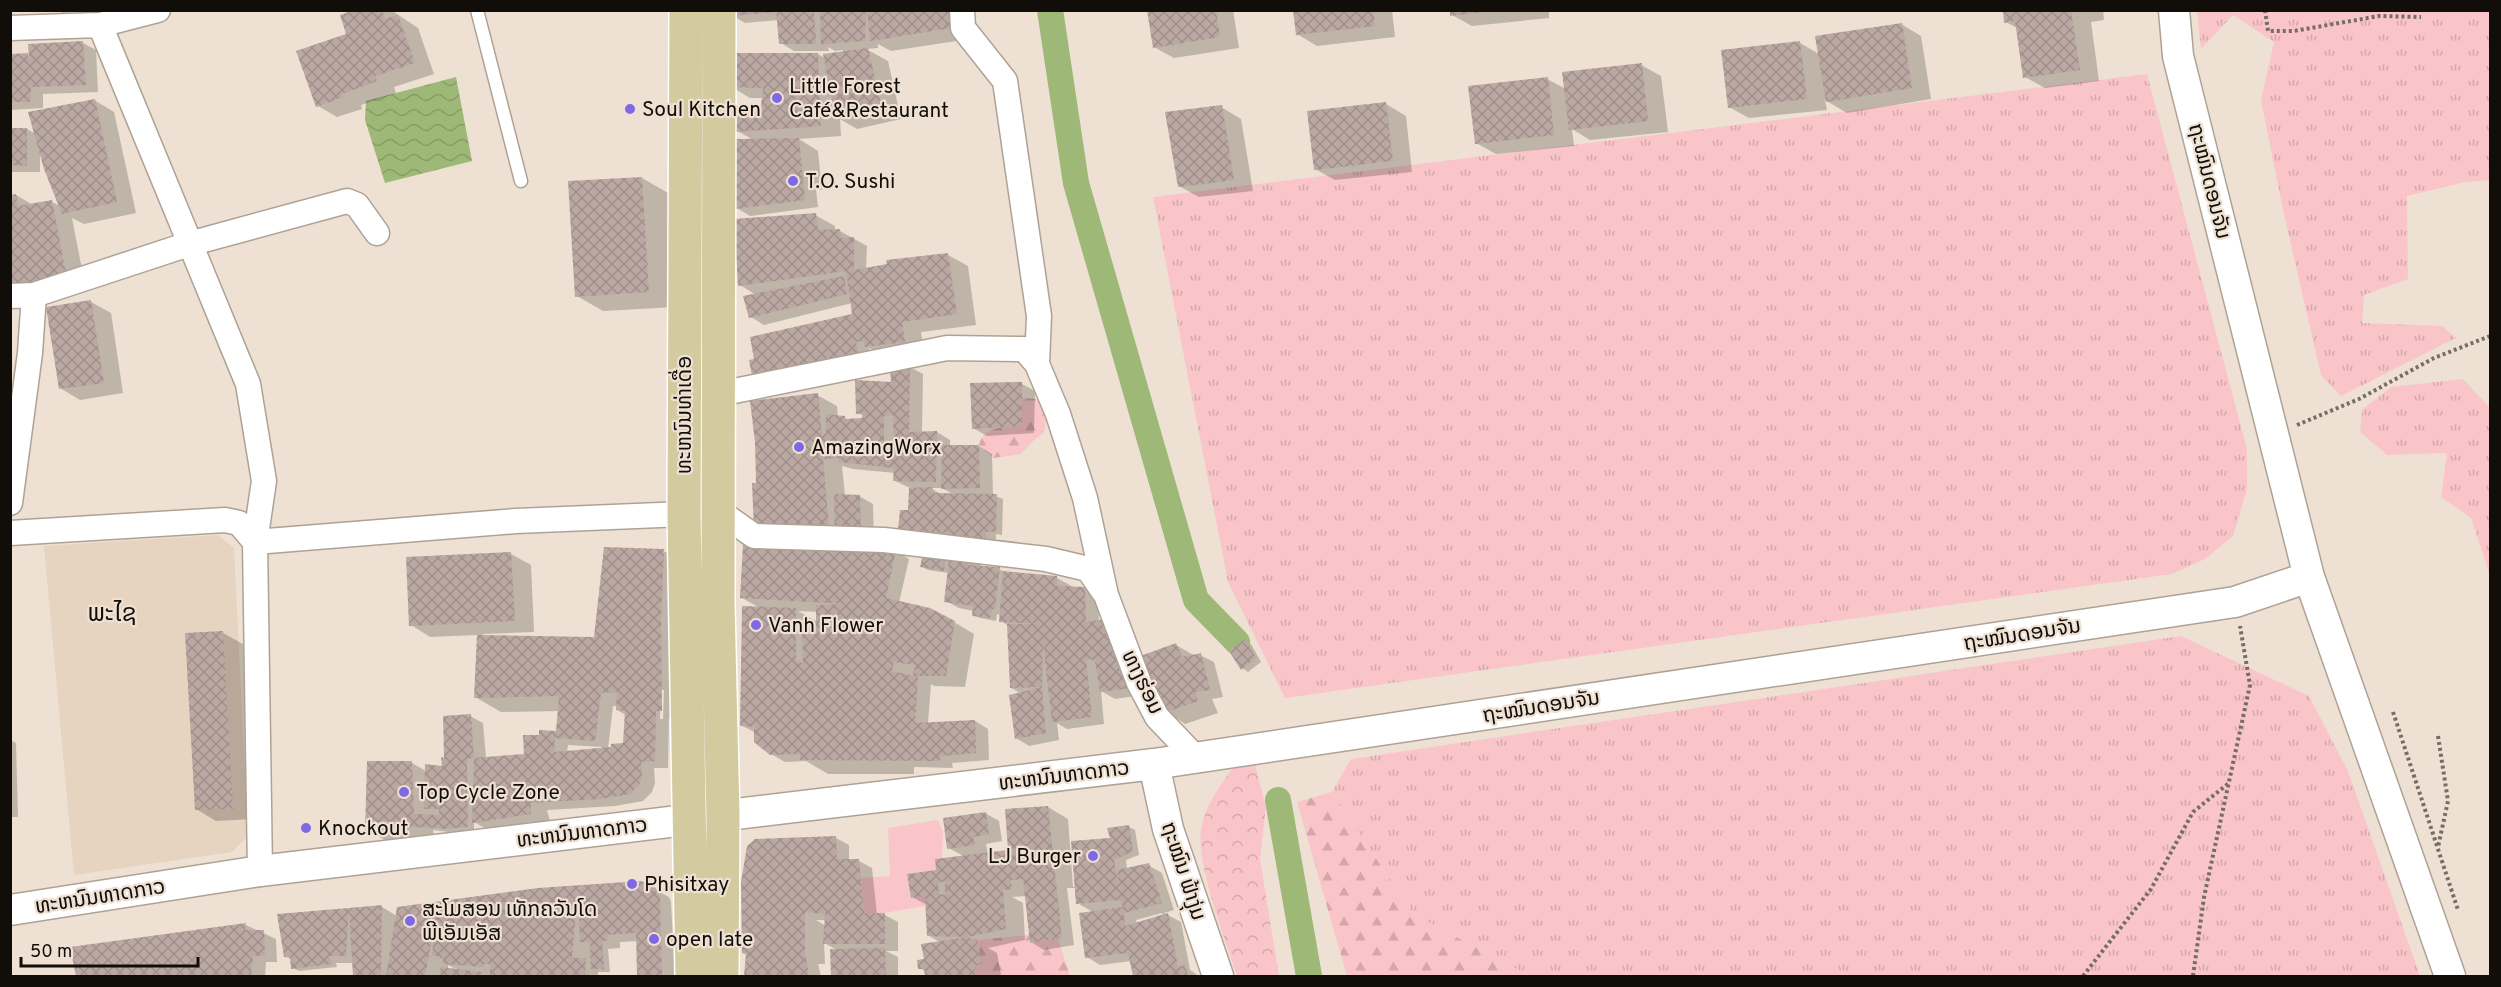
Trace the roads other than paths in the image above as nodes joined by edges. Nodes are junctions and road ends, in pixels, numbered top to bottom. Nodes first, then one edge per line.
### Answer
1 (158, 10) edge
2 (477, 10) edge
3 (686, 10) edge
4 (719, 10) edge
5 (962, 10) edge
6 (2174, 10) edge
7 (100, 25) junction
8 (10, 28) edge
9 (521, 181) dead end
10 (377, 233) dead end
11 (189, 244) junction
12 (22, 295) edge
13 (1037, 364) junction
14 (719, 394) junction
15 (10, 503) edge
16 (720, 512) junction
17 (684, 513) junction
18 (10, 533) edge
19 (255, 543) junction
20 (2309, 577) junction
21 (1106, 595) junction
22 (1196, 758) junction
23 (1154, 764) junction
24 (723, 817) junction
25 (690, 819) junction
26 (261, 871) junction
27 (10, 910) edge
28 (692, 976) edge
29 (722, 976) edge
30 (1218, 976) edge
31 (2450, 976) edge

1 - 7 street
2 - 9 lane
3 - 17 main road, ທະຫນົນທ່າເດື່ອ
4 - 14 main road, ທະຫນົນທ່າເດື່ອ
5 - 13 street
6 - 20 street, ຖະໝົນດອນຈັນ
7 - 8 street
7 - 11 street
10 - 11 street
11 - 12 street
11 - 19 street
12 - 15 street
13 - 14 street
13 - 21 street
14 - 16 main road, ທະຫນົນທ່າເດື່ອ
16 - 21 street
16 - 24 main road, ທະຫນົນທ່າເດື່ອ
17 - 19 street
17 - 25 main road, ທະຫນົນທ່າເດື່ອ
18 - 19 street
19 - 26 street
20 - 22 street, ຖະໝົນດອນຈັນ
20 - 31 street
21 - 22 street, ທາງຮ່ອມ
22 - 23 street, ຖະໝົນດອນຈັນ
23 - 24 street, ທະຫນົນທາດກາວ
23 - 30 street, ຖະໝົນ ຟ້າງຸ່ມ
24 - 25 street, ທະຫນົນທາດກາວ
24 - 29 main road, ທະຫນົນທ່າເດື່ອ
25 - 26 street, ທະຫນົນທາດກາວ
25 - 28 main road, ທະຫນົນທ່າເດື່ອ
26 - 27 street, ທະຫນົນທາດກາວ

